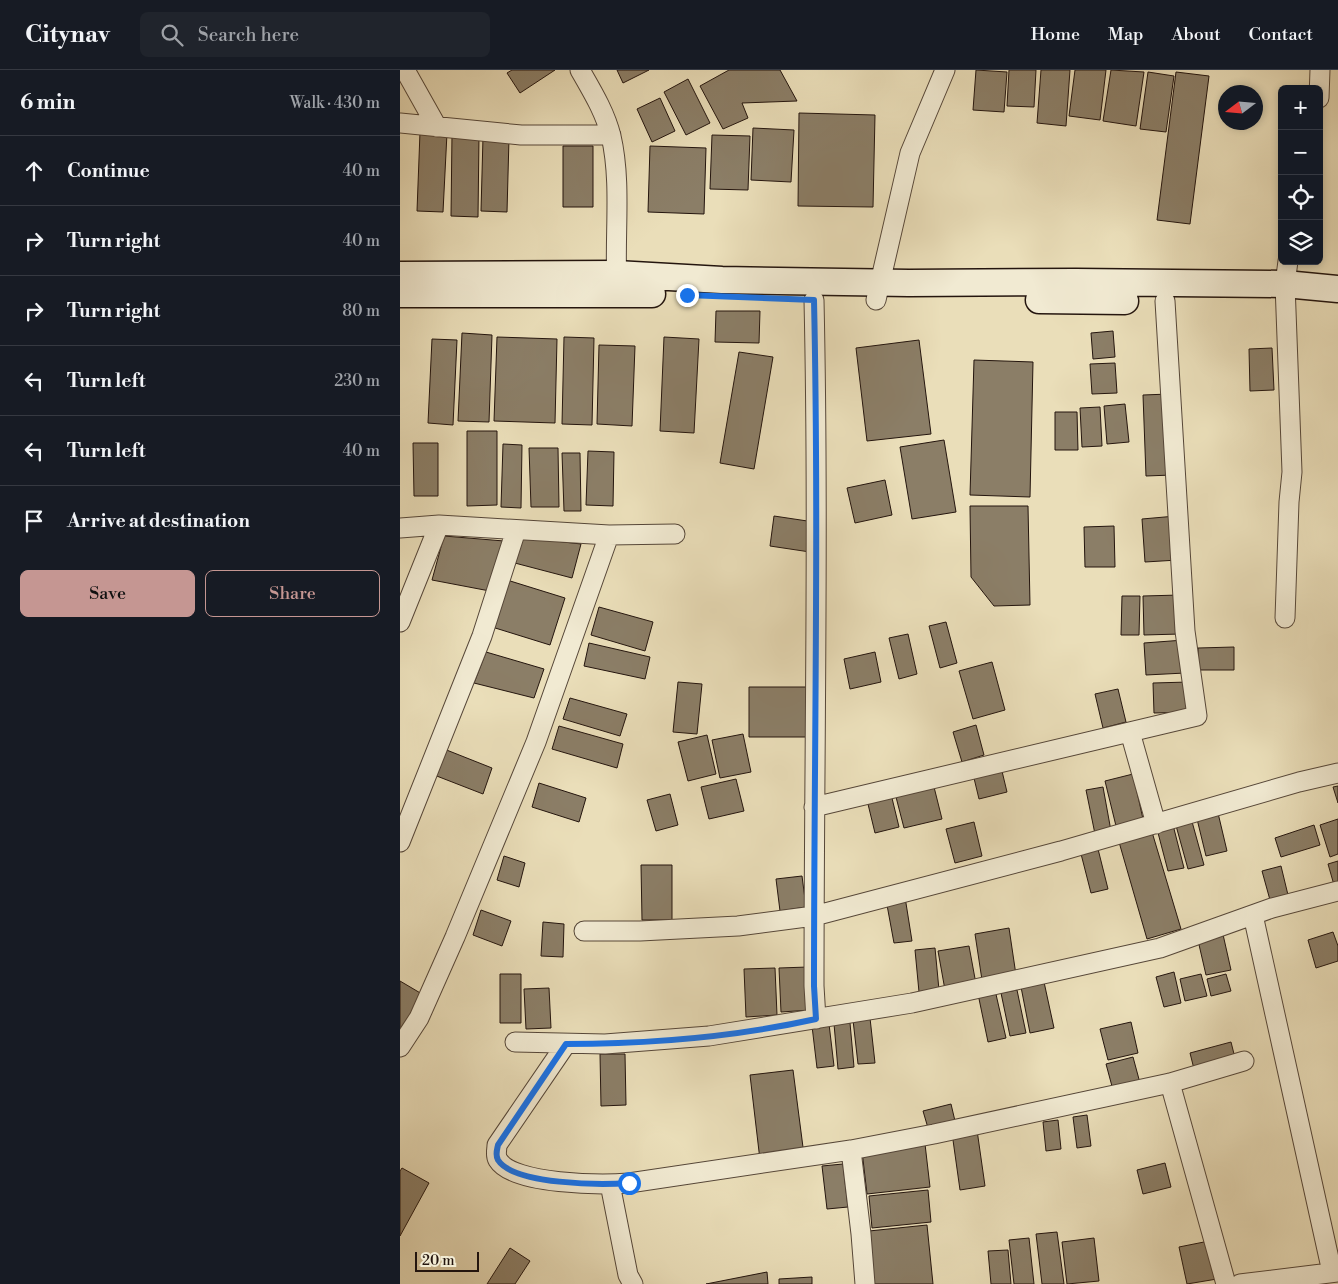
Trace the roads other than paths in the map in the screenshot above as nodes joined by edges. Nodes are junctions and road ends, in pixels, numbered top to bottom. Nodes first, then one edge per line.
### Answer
1 (405, 70) edge
2 (580, 70) edge
3 (945, 70) edge
4 (1320, 70) edge
5 (1319, 85) edge
6 (400, 123) edge
7 (437, 127) junction
8 (611, 135) junction
9 (400, 275) edge
10 (1286, 282) edge
11 (617, 284) junction
12 (1338, 289) edge
13 (878, 291) junction
14 (400, 294) edge
15 (814, 300) junction
16 (1166, 301) junction
17 (1338, 305) edge
18 (439, 526) junction
19 (400, 528) edge
20 (516, 530) junction
21 (675, 534) dead end
22 (609, 535) junction
23 (1285, 618) dead end
24 (400, 622) edge
25 (1130, 732) junction
26 (1338, 773) edge
27 (814, 808) junction
28 (1156, 824) junction
29 (400, 842) edge
30 (1338, 891) edge
31 (1253, 915) junction
32 (814, 916) junction
33 (584, 931) dead end
34 (816, 1019) junction
35 (515, 1042) dead end
36 (566, 1044) junction
37 (400, 1047) edge
38 (1244, 1061) dead end
39 (1170, 1083) junction
40 (851, 1150) junction
41 (610, 1184) junction
42 (1335, 1272) edge
43 (628, 1281) edge
44 (865, 1284) edge
45 (1226, 1284) edge
46 (1240, 1284) edge

1 - 7 street
2 - 8 street
3 - 13 street
4 - 5 street
6 - 7 street
7 - 8 street
8 - 11 street
9 - 11 street
10 - 12 street
10 - 13 street
10 - 16 street
10 - 17 street
10 - 23 street
11 - 13 street
11 - 14 street
11 - 15 street
13 - 15 street
13 - 16 street
15 - 27 street
16 - 25 street
18 - 19 street
18 - 20 street
18 - 24 street
20 - 22 street
20 - 29 street
21 - 22 street
22 - 37 street
25 - 27 street
25 - 28 street
26 - 28 street
27 - 32 street
28 - 32 street
30 - 31 street
31 - 34 street
31 - 42 street
32 - 33 street
32 - 34 street
34 - 36 street
35 - 36 street
36 - 41 street
38 - 39 street
39 - 40 street
39 - 45 street
40 - 41 street
40 - 44 street
41 - 43 street
42 - 46 street

